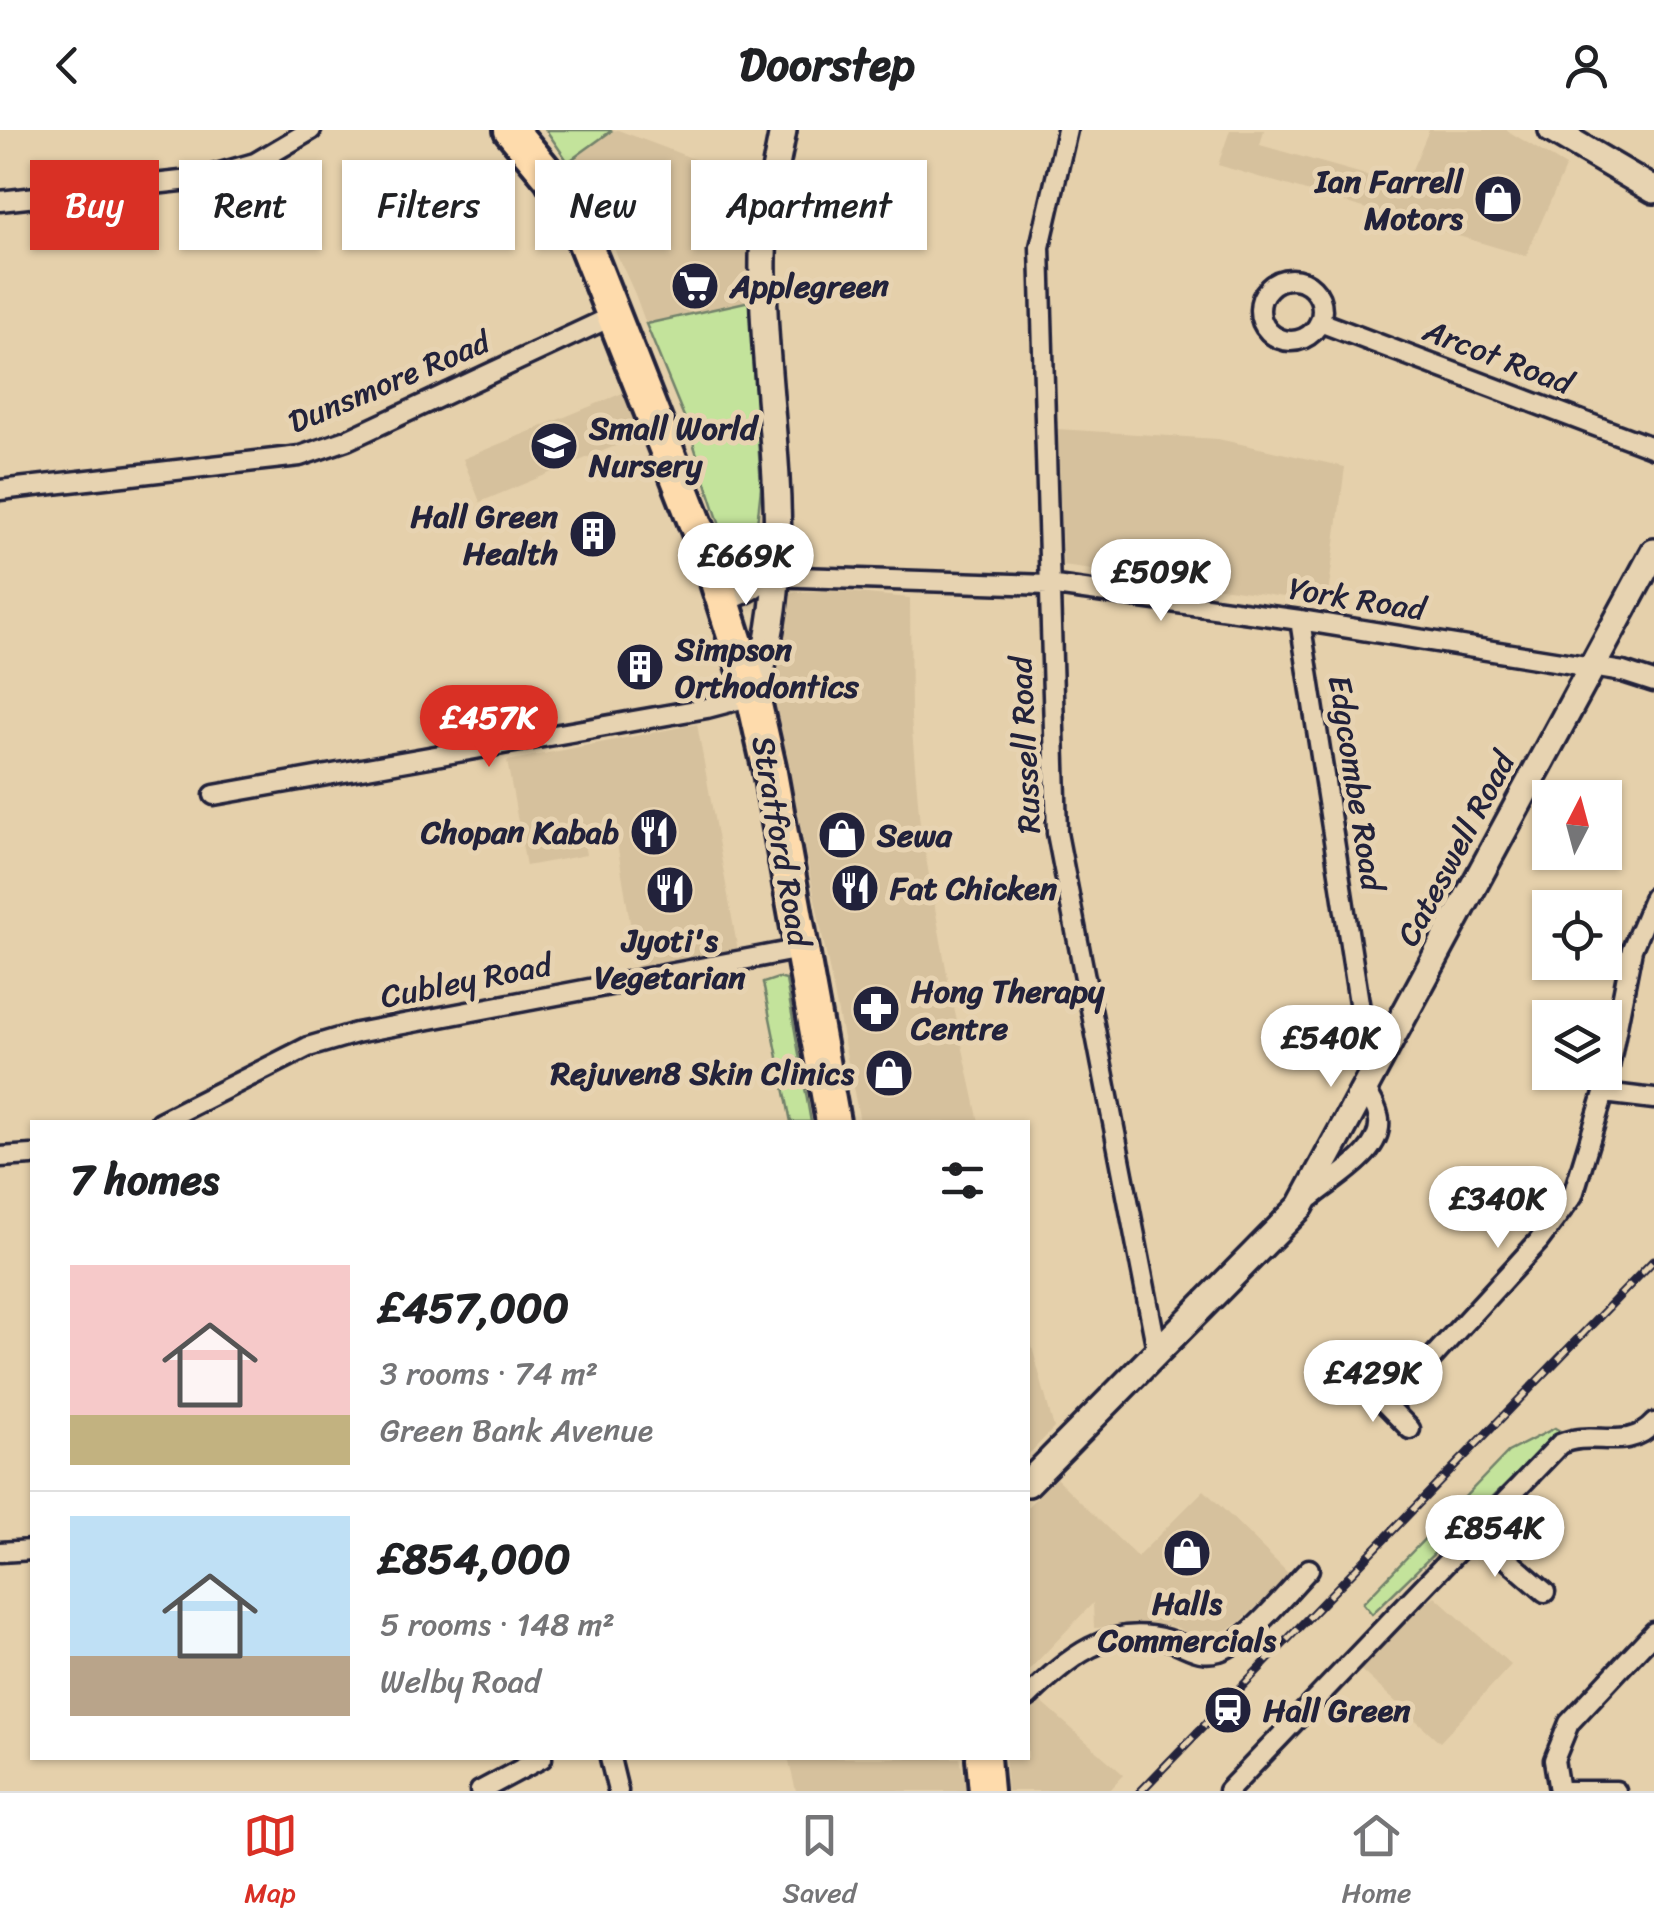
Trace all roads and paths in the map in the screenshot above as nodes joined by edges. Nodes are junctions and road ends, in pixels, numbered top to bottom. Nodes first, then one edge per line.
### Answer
1 (311, 130) edge
2 (511, 130) edge
3 (783, 130) edge
4 (1066, 130) edge
5 (1558, 131) edge
6 (1654, 190) edge
7 (0, 201) edge
8 (612, 316) junction
9 (1320, 322) dead end
10 (1654, 448) edge
11 (0, 490) edge
12 (1654, 552) edge
13 (765, 573) junction
14 (1048, 586) junction
15 (719, 588) junction
16 (1300, 620) junction
17 (1592, 668) junction
18 (1654, 682) edge
19 (753, 696) junction
20 (214, 795) dead end
21 (1654, 897) edge
22 (801, 948) junction
23 (1367, 1080) junction
24 (1604, 1093) junction
25 (1654, 1099) edge
26 (164, 1120) edge
27 (834, 1120) edge
28 (30, 1155) edge
29 (0, 1157) edge
30 (1301, 1206) junction
31 (1156, 1350) junction
32 (1370, 1388) dead end
33 (1388, 1406) junction
34 (1654, 1423) edge
35 (1410, 1429) dead end
36 (1030, 1480) edge
37 (1475, 1532) junction
38 (30, 1550) edge
39 (0, 1552) edge
40 (1309, 1569) dead end
41 (1545, 1592) dead end
42 (1654, 1632) edge
43 (1030, 1696) edge
44 (538, 1760) edge
45 (610, 1760) edge
46 (984, 1760) edge
47 (480, 1791) edge
48 (618, 1791) edge
49 (986, 1791) edge
50 (1228, 1791) edge
51 (1562, 1791) edge
52 (1616, 1791) edge

1 - 7 street
2 - 8 highway, Stratford Road
3 - 13 street
4 - 14 street, Russell Road
5 - 6 street
8 - 11 street, Dunsmore Road
8 - 15 highway, Stratford Road
9 - 10 street, Arcot Road
12 - 17 street, Cateswell Road
13 - 14 street, York Road
13 - 15 street
13 - 19 street
14 - 16 street, York Road
14 - 31 street, Russell Road
15 - 19 highway, Stratford Road
16 - 17 street, York Road
16 - 23 street, Edgcombe Road
17 - 18 street, York Road
17 - 23 street, Cateswell Road
19 - 20 street
19 - 22 highway, Stratford Road
21 - 24 street
22 - 26 street, Cubley Road
22 - 27 highway, Stratford Road
23 - 30 street, Cateswell Road
23 - 30 street, Edgcombe Road
24 - 25 street
24 - 33 street
28 - 29 street
30 - 31 street, Cateswell Road
31 - 36 street, Cateswell Road
32 - 33 street
33 - 35 street
34 - 37 street
37 - 41 street
37 - 50 street
38 - 39 street
40 - 43 street
42 - 51 street
44 - 47 street
45 - 48 street
46 - 49 highway
51 - 52 street

